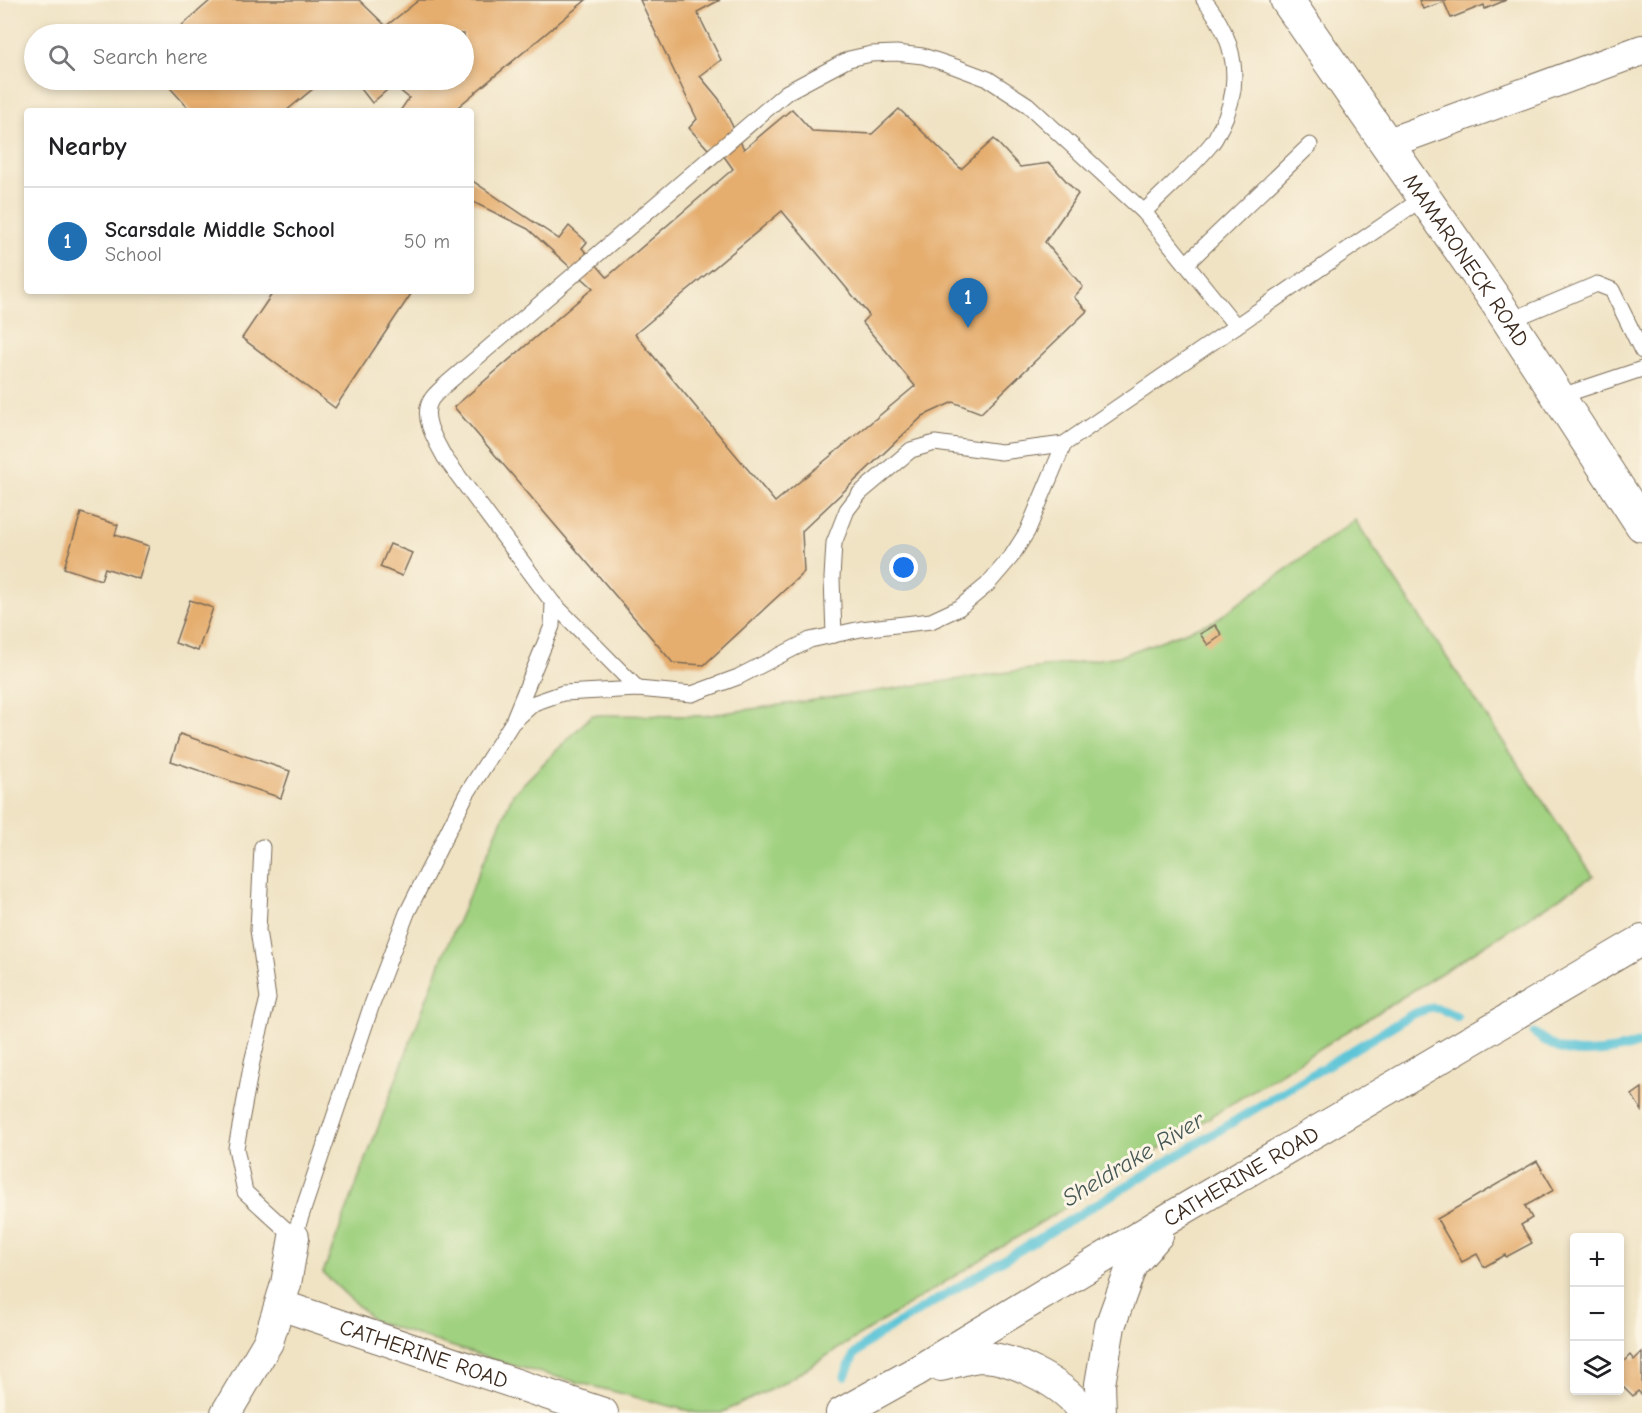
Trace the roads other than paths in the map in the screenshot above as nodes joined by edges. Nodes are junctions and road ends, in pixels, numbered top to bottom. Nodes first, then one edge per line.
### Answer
1 (1204, 0) edge
2 (1287, 0) edge
3 (1642, 50) edge
4 (1386, 144) junction
5 (1310, 145) dead end
6 (1423, 198) junction
7 (1144, 212) junction
8 (1186, 264) junction
9 (1509, 321) junction
10 (1236, 326) junction
11 (1642, 351) edge
12 (1642, 369) edge
13 (1558, 398) junction
14 (1064, 444) junction
15 (1642, 525) edge
16 (553, 603) junction
17 (834, 635) junction
18 (638, 689) junction
19 (512, 723) junction
20 (262, 847) dead end
21 (1642, 940) edge
22 (1174, 1215) junction
23 (294, 1237) junction
24 (280, 1305) junction
25 (915, 1372) junction
26 (226, 1413) edge
27 (603, 1413) edge
28 (841, 1413) edge
29 (1084, 1413) edge
30 (1101, 1413) edge

1 - 7 lane
2 - 4 street, MAMARONECK ROAD
3 - 4 street
4 - 6 street, MAMARONECK ROAD
5 - 8 lane
6 - 9 street, MAMARONECK ROAD
6 - 10 lane
7 - 8 lane
7 - 16 lane
8 - 10 lane
9 - 11 lane
9 - 13 street, MAMARONECK ROAD
10 - 14 lane
12 - 13 lane
13 - 15 street, MAMARONECK ROAD
14 - 17 lane
14 - 17 lane
16 - 18 lane
16 - 19 lane
17 - 18 lane
18 - 19 lane
19 - 23 lane
20 - 23 lane
21 - 22 street, CATHERINE ROAD
22 - 25 street, CATHERINE ROAD
22 - 30 street
23 - 24 street
24 - 26 street
24 - 27 street, CATHERINE ROAD
25 - 28 street, CATHERINE ROAD
25 - 29 street

